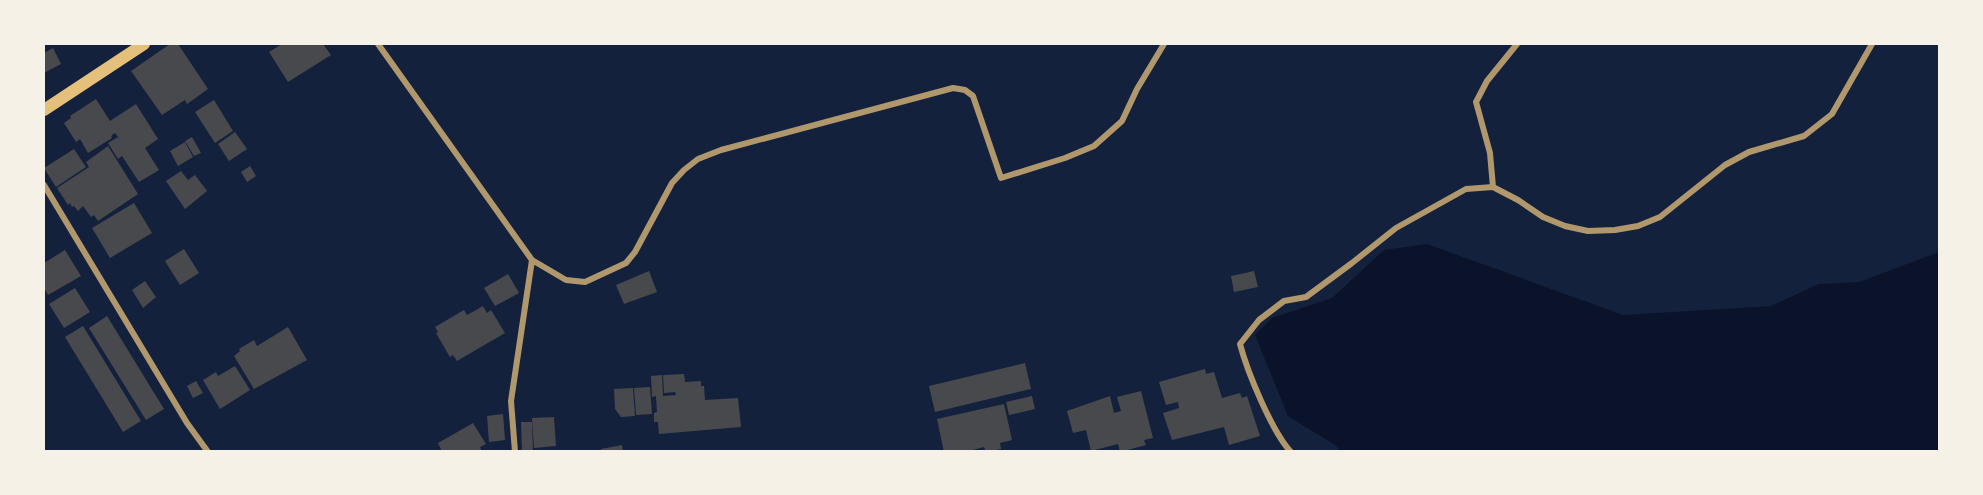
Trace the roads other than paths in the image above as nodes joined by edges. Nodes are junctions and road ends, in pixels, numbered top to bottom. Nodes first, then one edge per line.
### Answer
1 (144, 44) edge
2 (378, 44) edge
3 (1164, 44) edge
4 (1517, 44) edge
5 (1872, 44) edge
6 (44, 110) edge
7 (44, 185) edge
8 (1493, 187) junction
9 (532, 260) junction
10 (208, 452) edge
11 (515, 452) edge
12 (1291, 452) edge

1 - 6 main road
2 - 9 street
3 - 9 street
4 - 8 street
5 - 8 street
7 - 10 street
8 - 12 street
9 - 11 street

